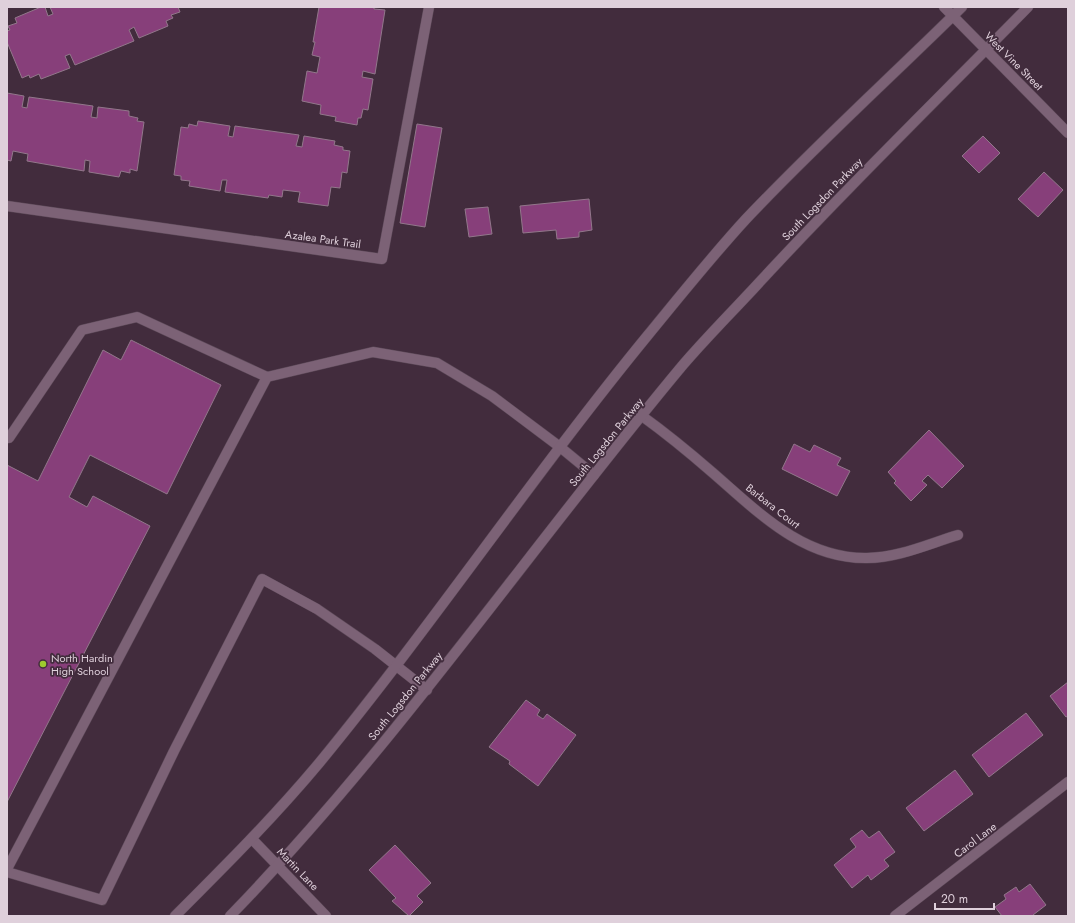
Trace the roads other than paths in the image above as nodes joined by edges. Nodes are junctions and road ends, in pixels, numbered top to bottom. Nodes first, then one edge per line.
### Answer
1 (429, 7) edge
2 (944, 7) edge
3 (962, 7) edge
4 (1028, 7) edge
5 (952, 16) junction
6 (986, 50) junction
7 (1068, 133) edge
8 (7, 206) edge
9 (267, 377) junction
10 (642, 416) junction
11 (7, 438) edge
12 (560, 447) junction
13 (594, 476) junction
14 (958, 535) dead end
15 (397, 665) junction
16 (427, 690) junction
17 (1068, 782) edge
18 (252, 839) junction
19 (278, 866) junction
20 (7, 869) edge
21 (7, 872) edge
22 (175, 916) edge
23 (230, 916) edge
24 (326, 916) edge
25 (895, 916) edge

1 - 8 main road, Azalea Park Trail
2 - 5 main road, West Vine Street
3 - 5 main road
4 - 6 main road, South Logsdon Parkway
5 - 6 main road, West Vine Street
5 - 12 main road
6 - 7 main road, West Vine Street
6 - 10 main road, South Logsdon Parkway
9 - 11 main road
9 - 12 main road
9 - 20 main road
10 - 13 main road, South Logsdon Parkway
10 - 14 main road, Barbara Court
12 - 13 main road
12 - 15 main road
13 - 16 main road, South Logsdon Parkway
15 - 16 main road
15 - 18 main road
15 - 21 main road
16 - 19 main road, South Logsdon Parkway
17 - 25 main road, Carol Lane
18 - 19 main road, Martin Lane
18 - 22 main road
19 - 23 main road, South Logsdon Parkway
19 - 24 main road, Martin Lane

